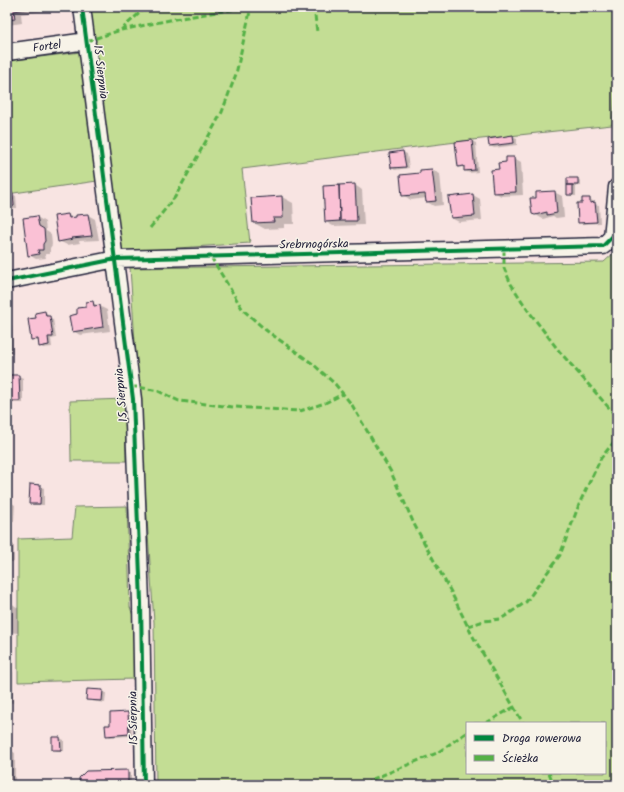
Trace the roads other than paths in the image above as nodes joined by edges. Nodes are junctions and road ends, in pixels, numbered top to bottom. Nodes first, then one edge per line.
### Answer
1 (82, 7) edge
2 (87, 41) junction
3 (7, 52) edge
4 (617, 187) edge
5 (614, 235) edge
6 (116, 259) junction
7 (7, 281) edge
8 (144, 785) edge

1 - 2 street, 15 Sierpnia
2 - 3 street, Fortel
2 - 6 street, 15 Sierpnia
4 - 5 street
5 - 6 street, Srebrnogórska
6 - 7 street, Srebrnogórska
6 - 8 street, 15 Sierpnia

